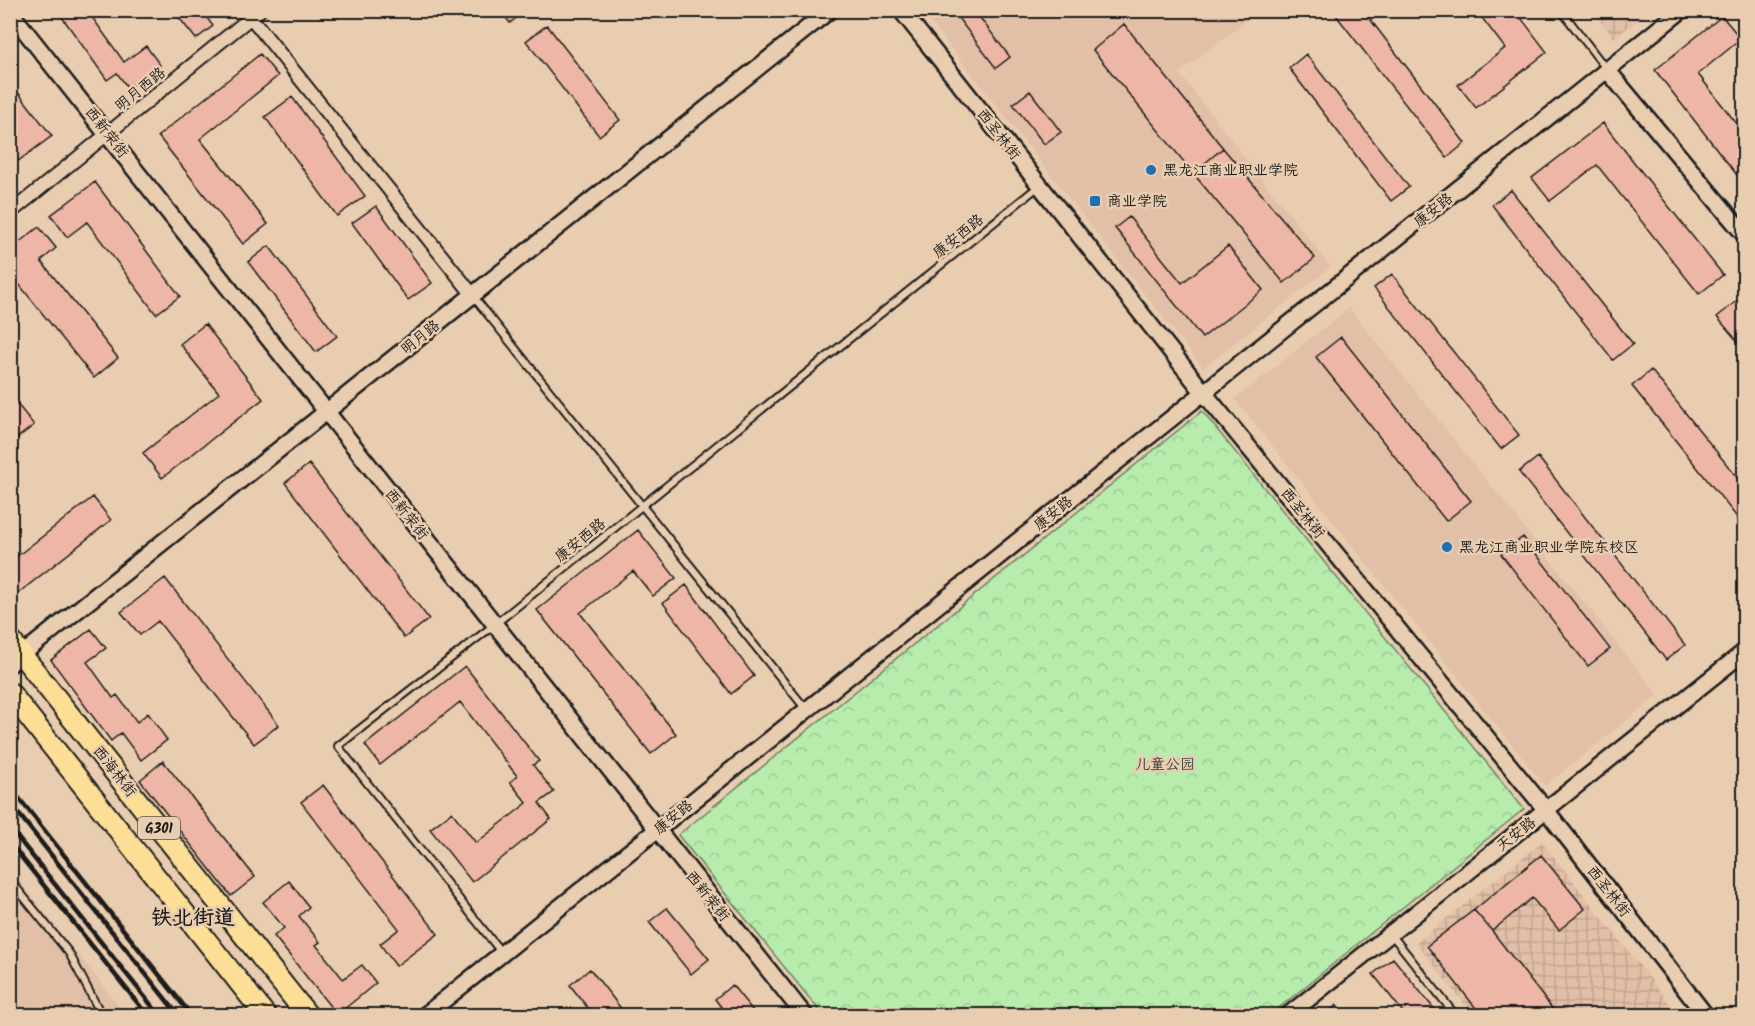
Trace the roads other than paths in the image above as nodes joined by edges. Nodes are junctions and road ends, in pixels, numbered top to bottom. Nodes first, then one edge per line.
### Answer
1 (830, 10) edge
2 (901, 10) edge
3 (1561, 10) edge
4 (1682, 10) edge
5 (10, 12) edge
6 (252, 13) edge
7 (1608, 71) junction
8 (108, 134) junction
9 (1040, 186) junction
10 (10, 213) edge
11 (1744, 234) edge
12 (473, 295) junction
13 (1204, 393) junction
14 (326, 412) junction
15 (642, 505) junction
16 (494, 625) junction
17 (1744, 652) edge
18 (14, 653) edge
19 (10, 693) edge
20 (807, 710) junction
21 (1546, 810) junction
22 (656, 831) junction
23 (10, 880) edge
24 (1391, 933) junction
25 (501, 954) junction
26 (102, 1016) edge
27 (266, 1016) edge
28 (308, 1016) edge
29 (424, 1016) edge
30 (805, 1016) edge
31 (1287, 1016) edge
32 (1456, 1016) edge
33 (1706, 1016) edge

1 - 12 street, 明月路
2 - 9 street, 西圣林街
3 - 7 lane
4 - 7 street, 康安路
5 - 8 street, 西新荣街
6 - 8 street, 明月西路
6 - 12 street
7 - 11 street
7 - 13 street, 康安路
8 - 10 street, 明月西路
8 - 14 street, 西新荣街
9 - 13 street, 西圣林街
9 - 15 lane, 康安西路
12 - 14 street, 明月路
12 - 15 lane
13 - 20 street, 康安路
13 - 21 street, 西圣林街
14 - 16 street, 西新荣街
14 - 18 street, 明月路
15 - 16 lane, 康安西路
15 - 20 lane
16 - 22 street, 西新荣街
16 - 25 lane, 康安西路
17 - 21 street, 天安路
18 - 28 highway, 西海林街 / G301
19 - 27 highway, G301
20 - 22 street, 康安路
21 - 24 street, 天安路
21 - 33 street, 西圣林街
22 - 25 street, 康安路
22 - 30 street, 西新荣街
23 - 26 lane
24 - 31 street, 天安路
24 - 32 lane
25 - 29 street, 康安路

